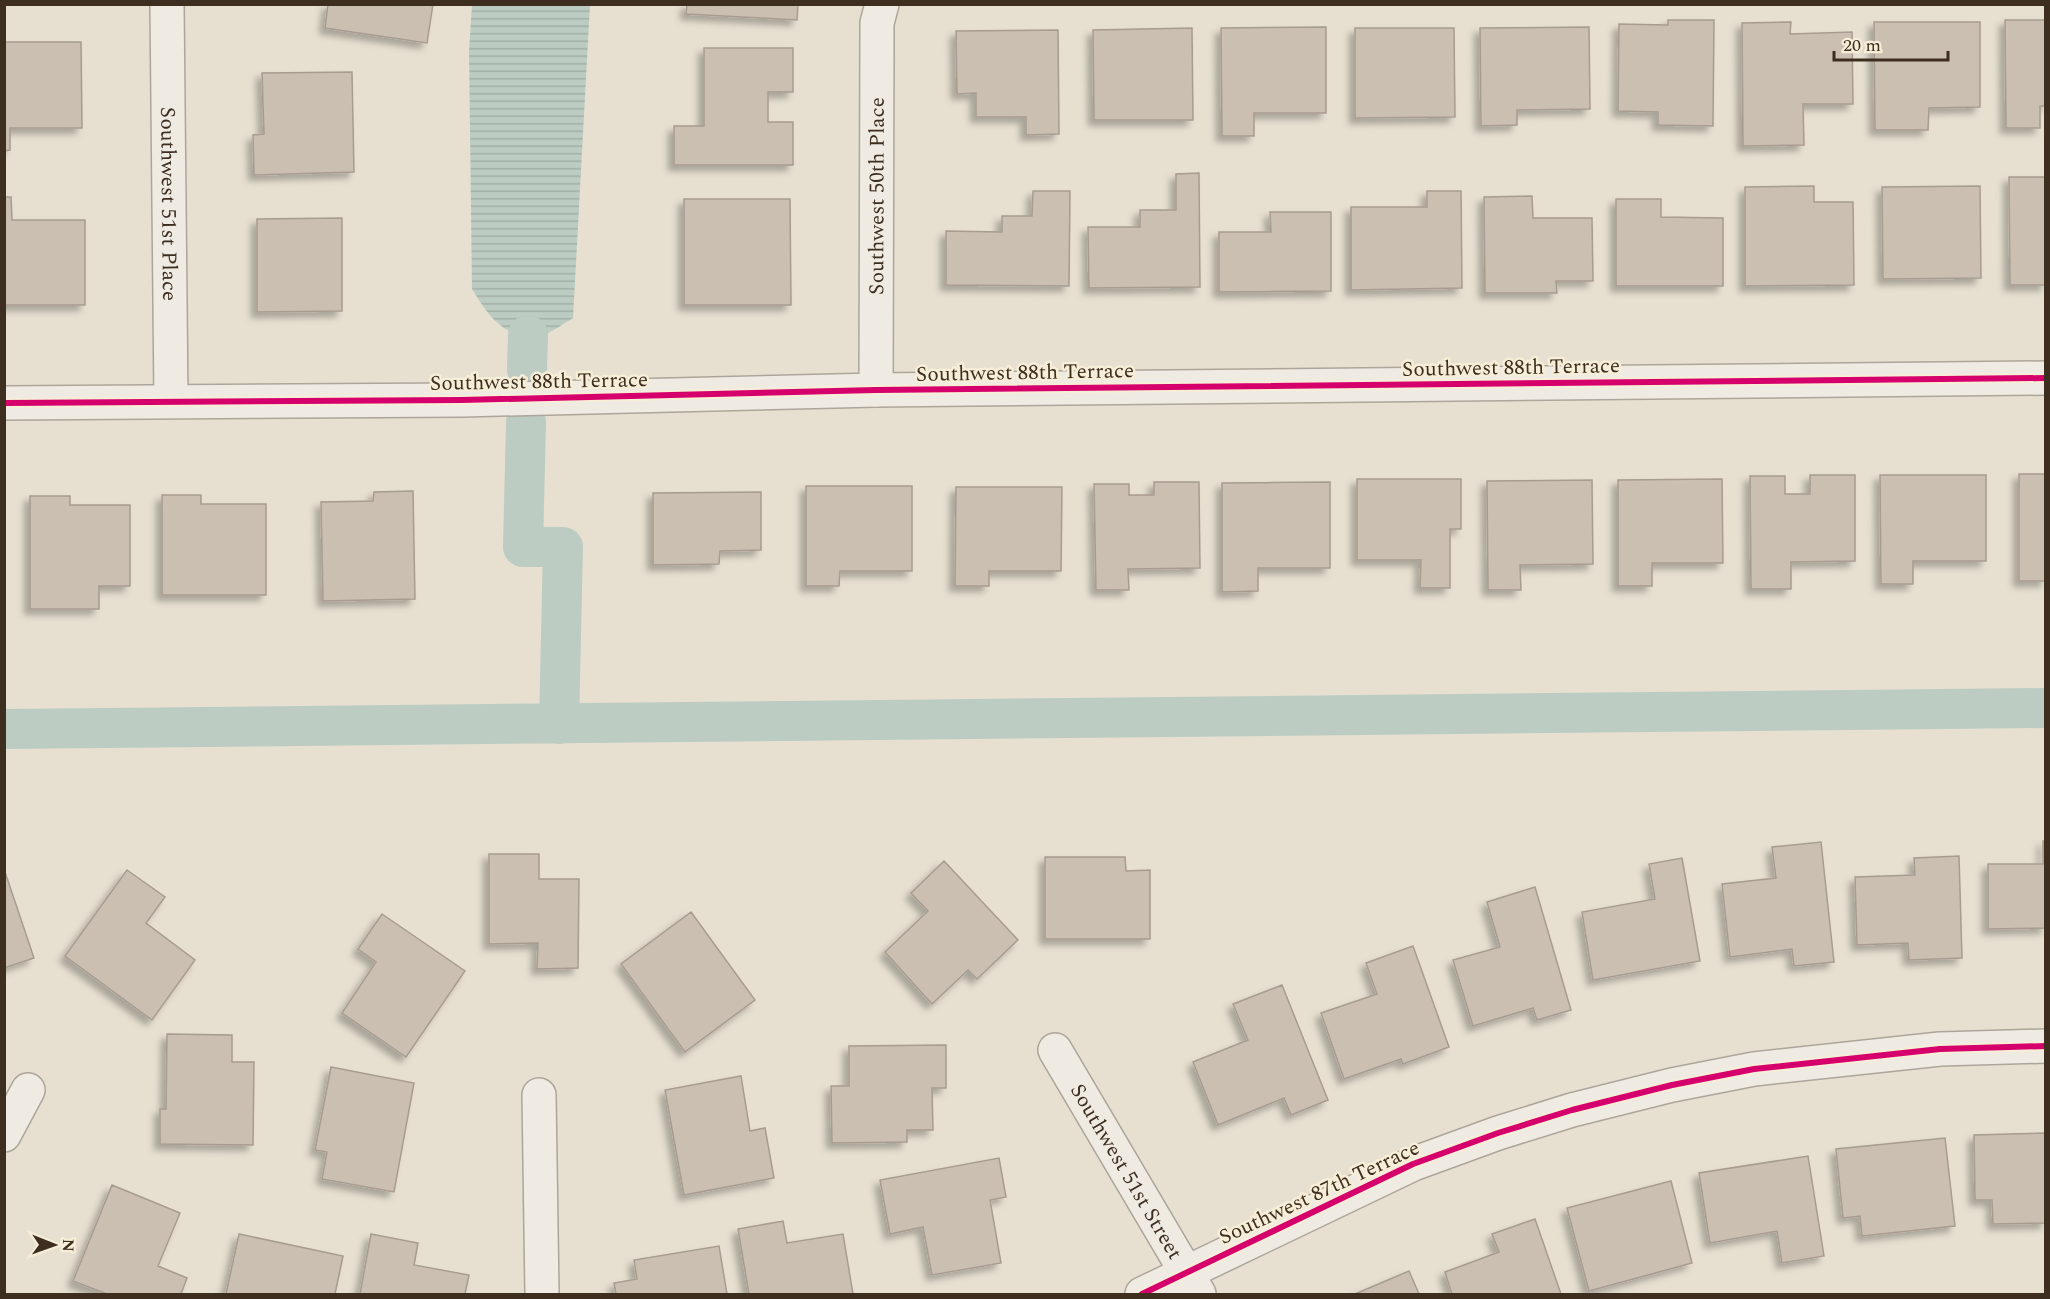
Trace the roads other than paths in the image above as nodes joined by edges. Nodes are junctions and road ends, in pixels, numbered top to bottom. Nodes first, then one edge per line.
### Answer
1 (168, 4) edge
2 (882, 4) edge
3 (2046, 378) edge
4 (876, 390) junction
5 (171, 401) junction
6 (4, 403) edge
7 (2046, 1046) edge
8 (1055, 1050) dead end
9 (28, 1090) dead end
10 (539, 1095) dead end
11 (4, 1135) edge
12 (1192, 1284) edge
13 (542, 1294) edge
14 (1142, 1294) edge

1 - 5 street, Southwest 51st Place
2 - 4 street, Southwest 50th Place
3 - 4 street, Southwest 88th Terrace
4 - 5 street, Southwest 88th Terrace
5 - 6 street, Southwest 88th Terrace
7 - 12 street, Southwest 87th Terrace
8 - 12 street, Southwest 51st Street
9 - 11 street
10 - 13 street
12 - 14 street, Southwest 87th Terrace

